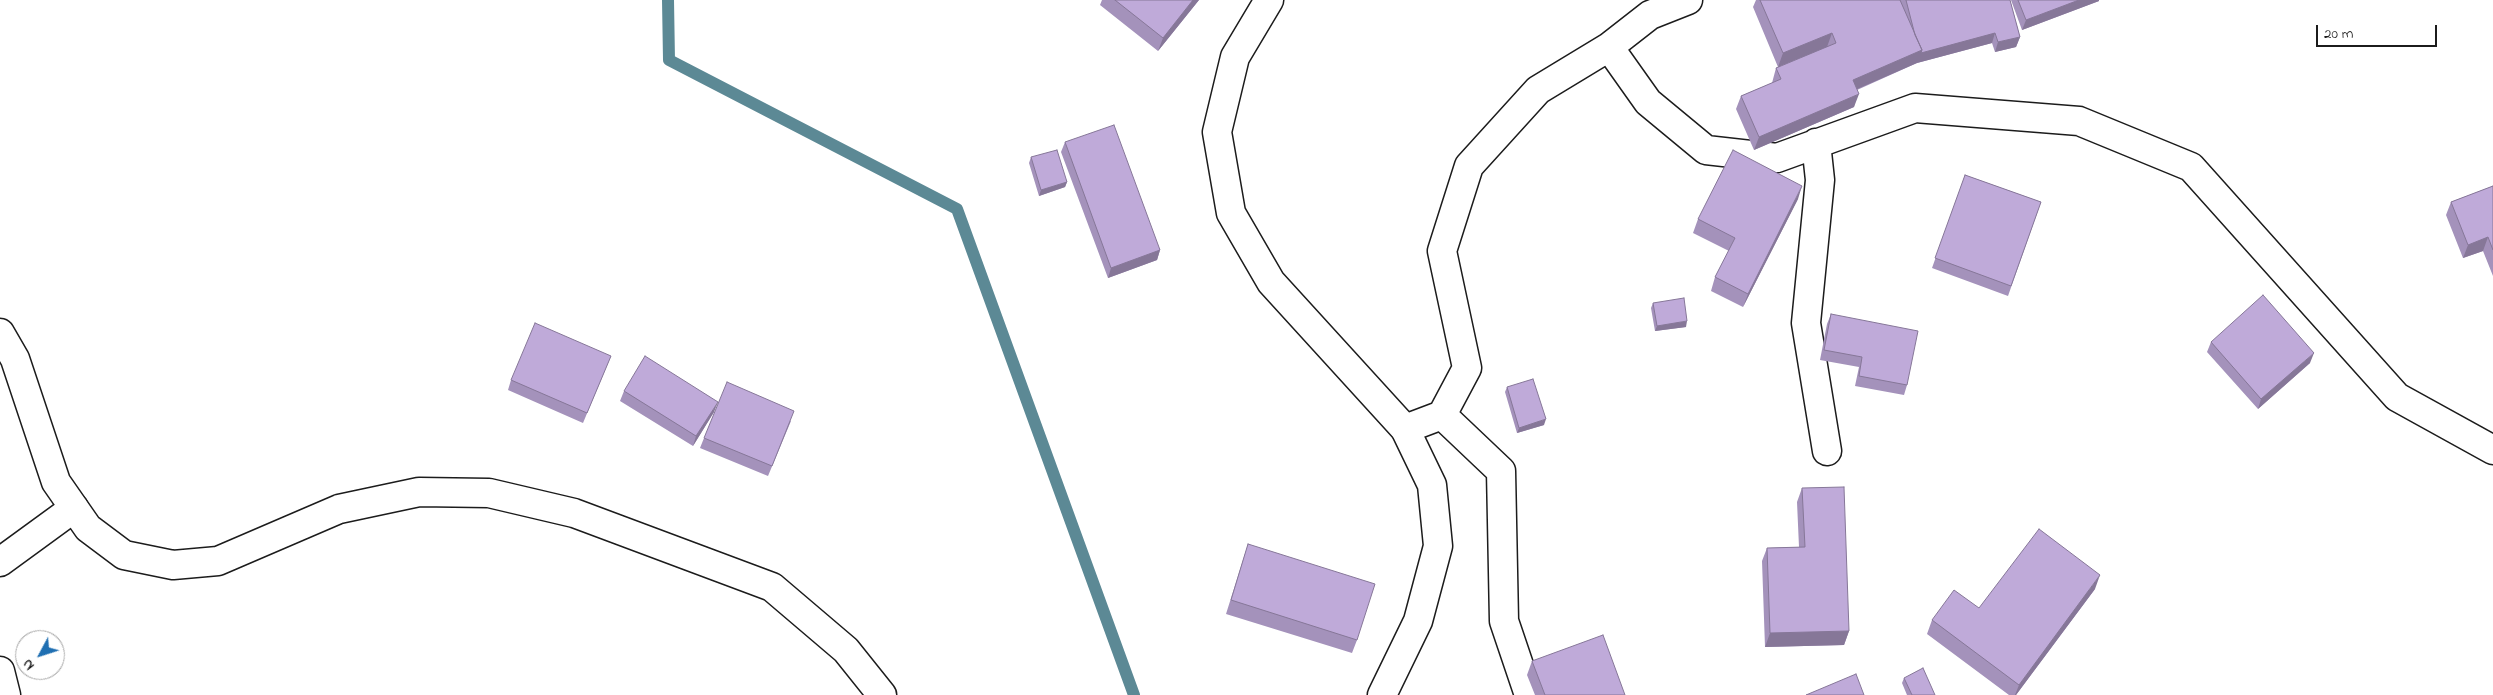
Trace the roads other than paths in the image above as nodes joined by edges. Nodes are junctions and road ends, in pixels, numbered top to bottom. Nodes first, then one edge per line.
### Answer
1 (1269, 0) edge
2 (1688, 0) edge
3 (1608, 47) junction
4 (1816, 143) junction
5 (0, 333) edge
6 (1442, 415) junction
7 (1405, 429) junction
8 (2493, 450) edge
9 (1827, 451) dead end
10 (74, 508) junction
11 (0, 562) edge
12 (0, 671) edge
13 (6, 695) edge
14 (882, 695) edge
15 (1382, 695) edge
16 (1529, 695) edge

1 - 7 street
2 - 3 street
3 - 4 street
3 - 6 street
4 - 8 street
4 - 9 street
5 - 10 street
6 - 7 street
6 - 16 street
7 - 15 street
10 - 11 street
10 - 14 street
12 - 13 street

